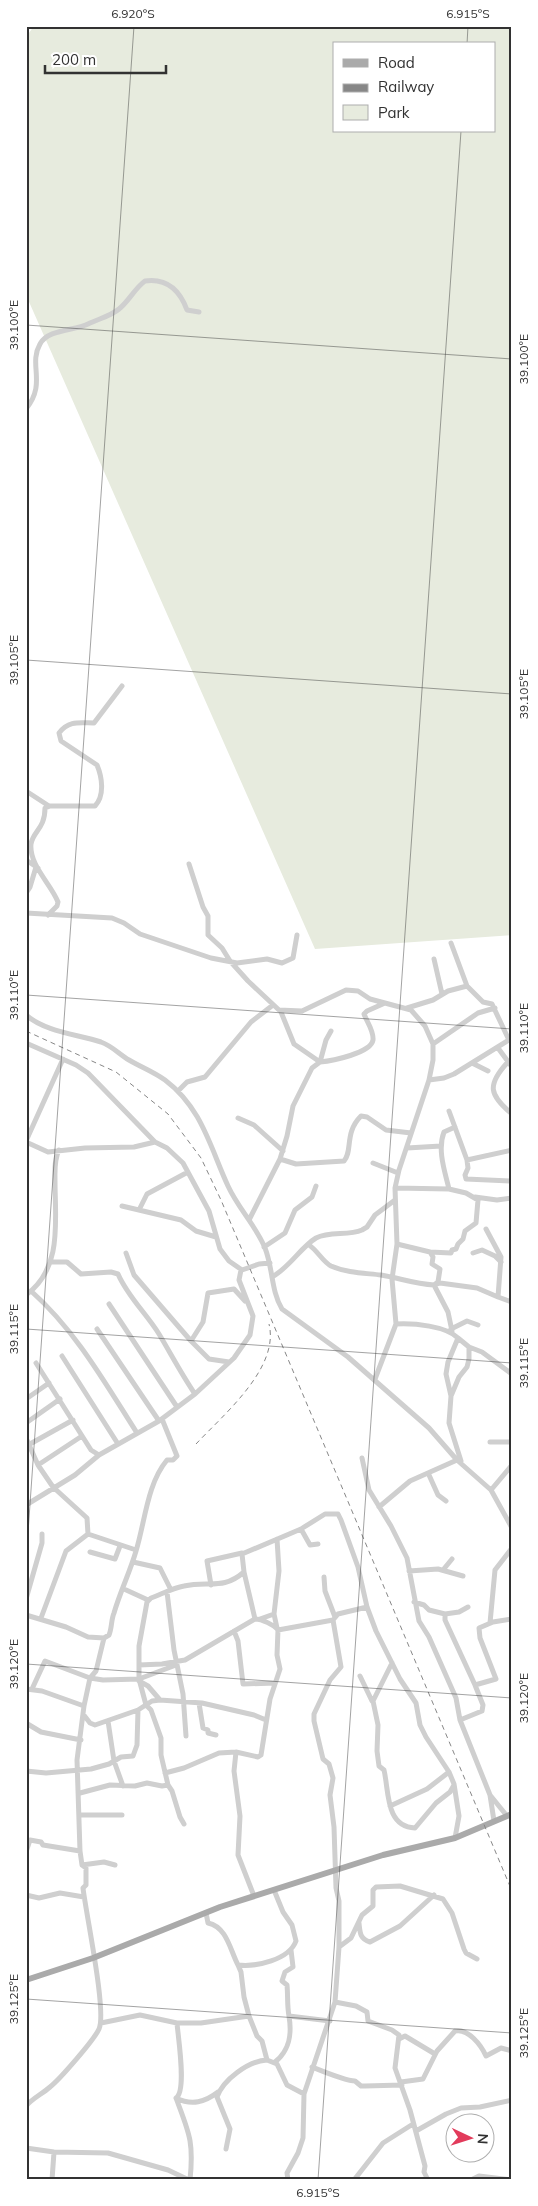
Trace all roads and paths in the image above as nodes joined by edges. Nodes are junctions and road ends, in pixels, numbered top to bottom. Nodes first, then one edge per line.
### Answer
1 (199, 312) dead end
2 (26, 409) edge
3 (122, 686) dead end
4 (26, 792) edge
5 (50, 806) junction
6 (26, 860) edge
7 (189, 864) dead end
8 (38, 868) junction
9 (26, 893) edge
10 (26, 913) edge
11 (48, 915) junction
12 (297, 935) dead end
13 (451, 943) dead end
14 (434, 959) dead end
15 (230, 961) junction
16 (467, 986) junction
17 (442, 994) junction
18 (386, 1003) junction
19 (273, 1005) junction
20 (408, 1008) junction
21 (495, 1008) junction
22 (281, 1012) junction
23 (26, 1016) edge
24 (331, 1031) dead end
25 (511, 1040) edge
26 (26, 1042) edge
27 (433, 1044) junction
28 (498, 1048) junction
29 (63, 1059) junction
30 (320, 1062) junction
31 (472, 1063) junction
32 (510, 1065) edge
33 (488, 1071) dead end
34 (429, 1080) junction
35 (178, 1091) junction
36 (449, 1111) dead end
37 (512, 1114) edge
38 (238, 1118) dead end
39 (455, 1127) junction
40 (411, 1133) junction
41 (26, 1142) edge
42 (155, 1142) junction
43 (441, 1146) junction
44 (406, 1148) junction
45 (512, 1150) edge
46 (283, 1151) junction
47 (57, 1153) junction
48 (280, 1159) junction
49 (467, 1160) junction
50 (373, 1163) dead end
51 (188, 1172) junction
52 (398, 1173) junction
53 (512, 1181) edge
54 (316, 1186) dead end
55 (395, 1188) junction
56 (449, 1189) junction
57 (474, 1197) junction
58 (512, 1198) edge
59 (395, 1200) junction
60 (122, 1206) dead end
61 (140, 1210) junction
62 (249, 1220) junction
63 (486, 1229) dead end
64 (216, 1237) junction
65 (397, 1244) junction
66 (309, 1245) junction
67 (264, 1247) junction
68 (430, 1252) junction
69 (126, 1253) dead end
70 (473, 1253) dead end
71 (52, 1262) junction
72 (270, 1262) junction
73 (500, 1262) junction
74 (241, 1270) junction
75 (272, 1277) junction
76 (392, 1279) junction
77 (434, 1285) junction
78 (28, 1293) edge
79 (498, 1297) junction
80 (246, 1301) junction
81 (512, 1302) edge
82 (109, 1304) dead end
83 (396, 1324) junction
84 (478, 1325) dead end
85 (97, 1329) dead end
86 (452, 1330) junction
87 (458, 1338) junction
88 (191, 1341) junction
89 (469, 1347) junction
90 (62, 1356) dead end
91 (229, 1362) junction
92 (36, 1363) dead end
93 (512, 1374) edge
94 (375, 1379) junction
95 (49, 1384) junction
96 (195, 1394) junction
97 (451, 1396) junction
98 (26, 1399) edge
99 (60, 1399) junction
100 (176, 1407) junction
101 (72, 1420) junction
102 (160, 1420) junction
103 (26, 1423) edge
104 (137, 1433) junction
105 (82, 1436) junction
106 (26, 1439) edge
107 (490, 1442) dead end
108 (512, 1442) edge
109 (30, 1444) junction
110 (118, 1444) junction
111 (99, 1455) junction
112 (362, 1458) dead end
113 (457, 1460) junction
114 (38, 1465) junction
115 (512, 1465) edge
116 (465, 1468) junction
117 (429, 1475) junction
118 (54, 1487) junction
119 (491, 1490) junction
120 (446, 1501) dead end
121 (26, 1505) edge
122 (379, 1507) junction
123 (511, 1525) edge
124 (301, 1529) junction
125 (42, 1534) dead end
126 (88, 1534) junction
127 (277, 1539) junction
128 (318, 1544) dead end
129 (120, 1546) junction
130 (512, 1548) edge
131 (136, 1550) junction
132 (90, 1552) dead end
133 (242, 1552) dead end
134 (452, 1559) dead end
135 (133, 1562) junction
136 (443, 1570) junction
137 (409, 1571) junction
138 (244, 1572) junction
139 (463, 1576) dead end
140 (324, 1577) dead end
141 (211, 1585) junction
142 (124, 1589) junction
143 (169, 1591) junction
144 (26, 1598) edge
145 (148, 1600) junction
146 (414, 1602) junction
147 (367, 1607) junction
148 (468, 1607) dead end
149 (26, 1614) edge
150 (274, 1614) junction
151 (445, 1614) junction
152 (41, 1618) junction
153 (258, 1619) junction
154 (334, 1619) junction
155 (512, 1619) edge
156 (490, 1624) junction
157 (277, 1629) junction
158 (234, 1631) junction
159 (104, 1638) junction
160 (392, 1663) junction
161 (177, 1664) junction
162 (139, 1665) junction
163 (360, 1676) dead end
164 (90, 1678) junction
165 (139, 1680) junction
166 (275, 1683) junction
167 (475, 1685) junction
168 (29, 1689) edge
169 (160, 1700) junction
170 (372, 1701) junction
171 (200, 1703) junction
172 (184, 1704) junction
173 (146, 1705) junction
174 (84, 1706) junction
175 (138, 1710) junction
176 (83, 1714) junction
177 (266, 1720) junction
178 (460, 1720) junction
179 (108, 1721) junction
180 (26, 1723) edge
181 (216, 1735) dead end
182 (186, 1736) dead end
183 (81, 1740) junction
184 (236, 1752) junction
185 (114, 1761) junction
186 (76, 1769) junction
187 (26, 1771) edge
188 (449, 1772) junction
189 (165, 1773) junction
190 (454, 1784) junction
191 (168, 1785) junction
192 (123, 1786) junction
193 (80, 1793) junction
194 (490, 1795) junction
195 (390, 1806) junction
196 (80, 1815) junction
197 (122, 1815) dead end
198 (509, 1815) edge
199 (494, 1821) junction
200 (184, 1824) dead end
201 (455, 1838) junction
202 (80, 1851) junction
203 (26, 1852) edge
204 (82, 1865) junction
205 (114, 1865) dead end
206 (337, 1870) junction
207 (274, 1890) junction
208 (26, 1895) edge
209 (434, 1895) junction
210 (254, 1896) junction
211 (84, 1897) junction
212 (206, 1913) junction
213 (359, 1923) junction
214 (339, 1947) junction
215 (291, 1950) junction
216 (93, 1958) junction
217 (477, 1958) dead end
218 (238, 1965) junction
219 (26, 1980) edge
220 (335, 2002) junction
221 (249, 2016) junction
222 (289, 2016) junction
223 (330, 2021) junction
224 (101, 2023) junction
225 (177, 2023) junction
226 (399, 2038) junction
227 (512, 2051) edge
228 (435, 2054) junction
229 (267, 2060) junction
230 (275, 2062) junction
231 (312, 2067) junction
232 (401, 2083) junction
233 (219, 2092) junction
234 (304, 2094) junction
235 (176, 2098) junction
236 (512, 2100) edge
237 (27, 2104) edge
238 (413, 2124) junction
239 (416, 2131) junction
240 (26, 2148) edge
241 (226, 2149) dead end
242 (54, 2152) junction
243 (287, 2179) edge
244 (52, 2180) edge
245 (189, 2180) edge
246 (354, 2180) edge
247 (428, 2180) edge
248 (471, 2180) edge
249 (512, 2180) edge

1 - 2 street
3 - 5 street
4 - 5 street
5 - 8 street
6 - 8 street
7 - 15 street
8 - 9 street
8 - 11 street
10 - 11 street
11 - 15 street
12 - 15 street
13 - 16 street
14 - 17 street
15 - 19 street
16 - 17 street
16 - 21 street
17 - 20 street
18 - 20 street
18 - 22 street
18 - 30 street
19 - 22 street
19 - 35 street
20 - 27 street
21 - 25 street
21 - 27 street
22 - 30 street
23 - 35 street
24 - 30 street
25 - 28 street
26 - 29 street
27 - 34 street
28 - 31 street
28 - 32 street
29 - 41 street
29 - 42 street
30 - 46 street
31 - 33 street
31 - 34 street
32 - 37 street
34 - 40 street
35 - 62 street
36 - 39 street
38 - 46 street
39 - 43 street
39 - 49 street
40 - 44 street
40 - 48 street
41 - 47 street
42 - 47 street
42 - 51 street
43 - 44 street
43 - 56 street
44 - 52 street
45 - 49 street
46 - 48 street
47 - 71 street
48 - 62 street
49 - 53 street
50 - 52 street
51 - 61 street
51 - 64 street
52 - 55 street
54 - 67 street
55 - 56 street
55 - 59 street
56 - 57 street
57 - 58 street
57 - 68 street
59 - 65 street
59 - 66 street
60 - 61 street
61 - 64 street
62 - 67 street
63 - 73 street
64 - 74 street
65 - 68 street
65 - 76 street
66 - 75 street
66 - 76 street
67 - 72 street
68 - 77 street
69 - 88 street
70 - 73 street
71 - 78 street
71 - 96 street
72 - 74 street
72 - 75 street
73 - 79 street
74 - 80 street
75 - 94 street
76 - 77 street
76 - 83 street
77 - 79 street
77 - 86 street
78 - 104 street
79 - 81 street
80 - 88 street
80 - 91 street
82 - 100 street
83 - 86 street
83 - 94 street
84 - 86 street
85 - 102 street
86 - 87 street
87 - 89 street
87 - 97 street
88 - 91 street
89 - 93 street
89 - 97 street
90 - 110 street
91 - 96 street
92 - 95 street
94 - 113 street
95 - 98 street
95 - 99 street
96 - 100 street
97 - 116 street
99 - 101 street
99 - 103 street
100 - 102 street
101 - 105 street
101 - 109 street
102 - 104 street
102 - 131 street
104 - 110 street
105 - 111 street
105 - 114 street
106 - 109 street
107 - 108 street
109 - 114 street
110 - 111 street
111 - 118 street
112 - 122 street
113 - 116 street
113 - 117 street
114 - 118 street
115 - 119 street
116 - 119 street
117 - 120 street
117 - 122 street
118 - 121 street
118 - 126 street
119 - 123 street
122 - 137 street
124 - 127 street
124 - 128 street
124 - 147 street
125 - 144 street
126 - 129 street
126 - 152 street
127 - 138 street
127 - 150 street
129 - 131 street
129 - 132 street
130 - 156 street
131 - 135 street
133 - 141 street
134 - 136 street
135 - 142 street
135 - 143 street
136 - 137 street
136 - 139 street
137 - 146 street
138 - 141 street
138 - 153 street
140 - 154 street
141 - 143 street
142 - 145 street
142 - 159 street
143 - 145 street
143 - 161 street
145 - 162 street
146 - 151 street
146 - 178 street
147 - 154 street
147 - 160 street
148 - 151 street
149 - 152 street
150 - 153 street
150 - 157 street
151 - 167 street
152 - 159 street
153 - 157 street
153 - 158 street
154 - 157 street
154 - 206 street
155 - 156 street
156 - 167 street
157 - 166 street
158 - 161 street
158 - 166 street
159 - 164 street
160 - 170 street
160 - 188 street
161 - 162 street
161 - 165 street
161 - 172 street
162 - 165 street
163 - 170 street
164 - 165 street
164 - 168 street
164 - 174 street
165 - 169 street
165 - 173 street
166 - 177 street
167 - 178 street
168 - 174 street
169 - 172 street
169 - 173 street
170 - 195 street
171 - 172 street
171 - 177 street
171 - 181 street
172 - 182 street
173 - 175 street
173 - 189 street
174 - 176 street
175 - 179 street
175 - 185 street
176 - 179 street
176 - 183 street
177 - 184 street
178 - 194 street
179 - 185 street
180 - 183 street
183 - 186 street
184 - 189 street
184 - 210 street
185 - 186 street
185 - 192 street
186 - 187 street
186 - 193 street
188 - 190 street
188 - 195 street
189 - 191 street
190 - 195 street
190 - 201 street
191 - 192 street
191 - 200 street
192 - 193 street
193 - 196 street
194 - 198 street
194 - 199 street
196 - 197 street
196 - 202 street
198 - 199 main road
199 - 201 main road
201 - 206 main road
202 - 203 street
202 - 204 street
204 - 205 street
204 - 211 street
206 - 207 main road
206 - 214 street
207 - 210 main road
207 - 215 street
208 - 211 street
209 - 213 street
209 - 213 street
209 - 217 street
210 - 212 main road
211 - 216 street
212 - 216 main road
212 - 218 street
213 - 214 street
214 - 220 street
215 - 218 street
215 - 222 street
216 - 219 main road
216 - 224 street
218 - 221 street
220 - 223 street
220 - 226 street
221 - 225 street
221 - 229 street
222 - 223 street
222 - 230 street
223 - 231 street
224 - 225 street
224 - 237 street
225 - 235 street
226 - 228 street
226 - 232 street
227 - 228 street
228 - 232 street
229 - 230 street
229 - 233 street
230 - 234 street
231 - 232 street
231 - 234 street
232 - 238 street
233 - 235 street
233 - 241 street
234 - 243 street
235 - 245 street
236 - 239 street
238 - 239 street
238 - 246 street
239 - 247 street
240 - 242 street
242 - 244 street
242 - 245 street
248 - 249 street

